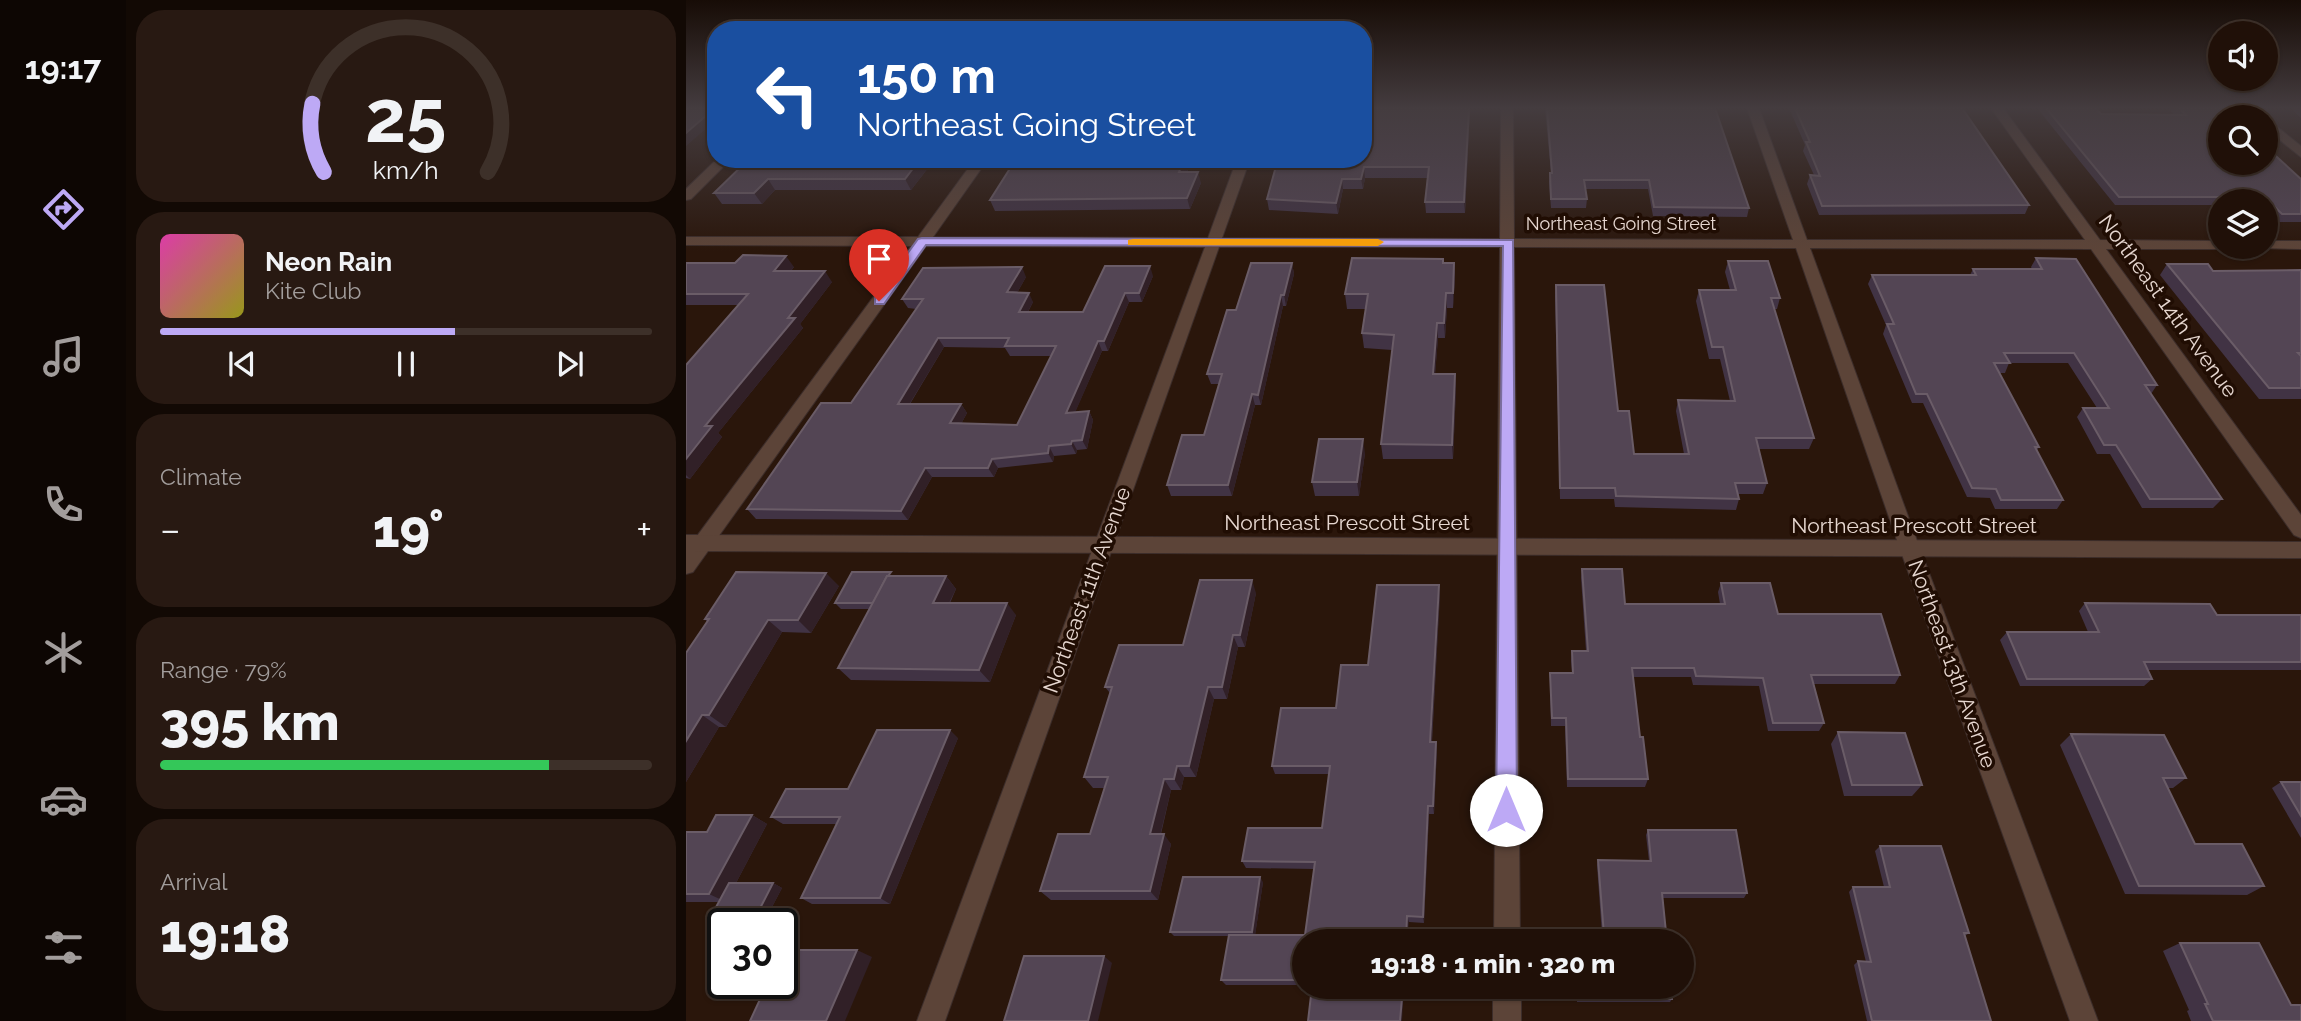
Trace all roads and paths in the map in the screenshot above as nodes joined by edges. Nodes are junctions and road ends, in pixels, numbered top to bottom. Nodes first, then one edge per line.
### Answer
1 (1508, 156) edge
2 (1770, 156) edge
3 (2032, 156) edge
4 (716, 168) edge
5 (975, 168) edge
6 (1241, 168) edge
7 (686, 196) edge
8 (686, 241) edge
9 (922, 242) junction
10 (1214, 242) junction
11 (1509, 243) junction
12 (1802, 243) junction
13 (2096, 244) junction
14 (2208, 245) edge
15 (2278, 245) edge
16 (2301, 245) edge
17 (2301, 530) edge
18 (694, 543) edge
19 (1104, 545) junction
20 (1506, 546) junction
21 (1910, 549) junction
22 (2301, 550) edge
23 (686, 566) edge
24 (1507, 929) edge
25 (1507, 999) edge
26 (931, 1021) edge
27 (1507, 1021) edge
28 (2084, 1021) edge

1 - 11 street
2 - 12 street, Northeast 13th Avenue
3 - 13 street, Northeast 14th Avenue
4 - 7 street
5 - 9 street
6 - 10 street, Northeast 11th Avenue
8 - 9 street, Northeast Going Street
9 - 10 street, Northeast Going Street
9 - 18 street
10 - 11 street, Northeast Going Street
10 - 19 street, Northeast 11th Avenue
11 - 12 street, Northeast Going Street
11 - 20 street
12 - 13 street, Northeast Going Street
12 - 21 street, Northeast 13th Avenue
13 - 14 street, Northeast Going Street
13 - 17 street, Northeast 14th Avenue
15 - 16 street
18 - 19 street, Northeast Prescott Street
18 - 23 street
19 - 20 street, Northeast Prescott Street
19 - 26 street, Northeast 11th Avenue
20 - 21 street, Northeast Prescott Street
20 - 24 street
21 - 22 street, Northeast Prescott Street
21 - 28 street, Northeast 13th Avenue
25 - 27 street

